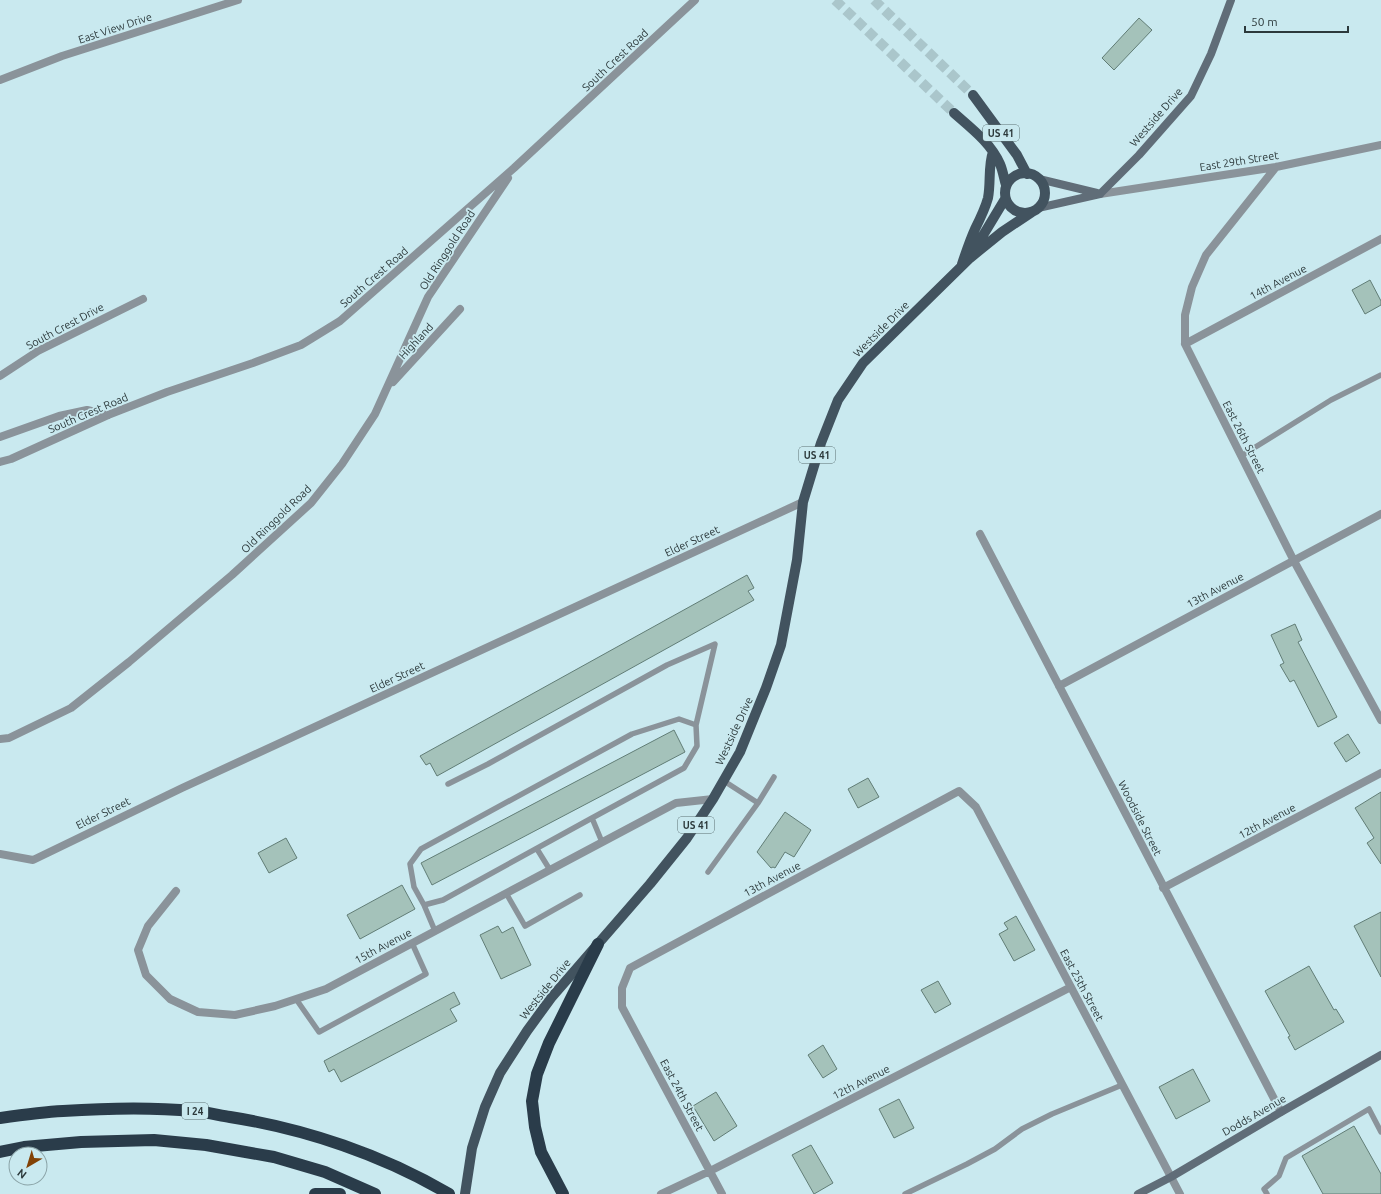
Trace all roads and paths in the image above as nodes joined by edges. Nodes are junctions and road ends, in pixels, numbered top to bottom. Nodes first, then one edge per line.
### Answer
1 (238, 0) edge
2 (695, 0) edge
3 (1231, 0) edge
4 (0, 80) edge
5 (974, 95) tunnel mouth
6 (954, 114) tunnel mouth
7 (1381, 145) edge
8 (993, 152) junction
9 (1276, 166) junction
10 (514, 168) junction
11 (1027, 174) junction
12 (1039, 179) junction
13 (1006, 186) junction
14 (1100, 194) junction
15 (1006, 199) junction
16 (1035, 210) junction
17 (1381, 239) edge
18 (970, 258) junction
19 (960, 267) junction
20 (143, 299) dead end
21 (460, 309) dead end
22 (1185, 344) junction
23 (1381, 375) edge
24 (0, 376) edge
25 (388, 387) junction
26 (108, 415) junction
27 (0, 437) edge
28 (1241, 456) junction
29 (0, 462) edge
30 (803, 502) junction
31 (1381, 514) edge
32 (980, 534) dead end
33 (1294, 561) junction
34 (1058, 686) junction
35 (1381, 720) edge
36 (696, 725) junction
37 (0, 739) edge
38 (1381, 773) edge
39 (774, 777) dead end
40 (724, 781) junction
41 (448, 784) dead end
42 (959, 791) joint
43 (714, 799) junction
44 (758, 803) junction
45 (592, 818) junction
46 (602, 842) junction
47 (537, 849) junction
48 (0, 854) edge
49 (550, 870) junction
50 (708, 872) dead end
51 (1163, 888) junction
52 (176, 891) dead end
53 (506, 893) junction
54 (580, 894) dead end
55 (424, 904) junction
56 (435, 931) junction
57 (412, 943) junction
58 (598, 944) junction
59 (1071, 987) junction
60 (296, 999) junction
61 (622, 1007) joint
62 (1381, 1055) edge
63 (1122, 1085) junction
64 (1281, 1112) junction
65 (0, 1118) edge
66 (1381, 1132) edge
67 (0, 1152) edge
68 (710, 1171) junction
69 (1171, 1177) junction
70 (316, 1194) edge
71 (340, 1194) edge
72 (375, 1194) edge
73 (449, 1194) edge
74 (465, 1194) edge
75 (563, 1194) edge
76 (661, 1194) edge
77 (722, 1194) edge
78 (905, 1194) edge
79 (1138, 1194) edge
80 (1180, 1194) edge
81 (1267, 1194) edge

1 - 4 street, East View Drive
2 - 10 street, South Crest Road
3 - 14 street, Westside Drive
5 - 11 main road, US 41
6 - 8 main road, US 41
7 - 9 street, East 29th Street
8 - 13 main road, US 41
8 - 19 main road
9 - 14 street, East 29th Street
9 - 22 street, East 26th Street
10 - 25 street, Old Ringgold Road
10 - 26 street, South Crest Road
11 - 12 main road
11 - 13 main road
12 - 14 street, East 29th Street
12 - 16 main road
13 - 15 main road
14 - 16 street, East 29th Street
15 - 16 main road
15 - 18 main road, Westside Drive / US 41
16 - 18 main road, Westside Drive / US 41
17 - 22 street, 14th Avenue
18 - 19 main road, Westside Drive / US 41
19 - 30 main road, Westside Drive / US 41
20 - 24 street, South Crest Drive
21 - 25 street, Highland
22 - 28 street, East 26th Street
23 - 28 lane
25 - 37 street, Old Ringgold Road
26 - 27 street
26 - 29 street, South Crest Road
28 - 33 street, East 26th Street
30 - 40 main road, Westside Drive / US 41
30 - 48 street, Elder Street
31 - 33 street, 13th Avenue
32 - 34 street, Woodside Street
33 - 34 street, 13th Avenue
33 - 35 street, East 26th Street
34 - 51 street, Woodside Street
36 - 41 lane
36 - 45 lane
36 - 55 lane
38 - 51 street, 12th Avenue
39 - 44 lane
40 - 43 main road, Westside Drive / US 41
40 - 44 lane
42 - 59 street, East 25th Street
42 - 61 street, 13th Avenue
43 - 46 street, 15th Avenue
43 - 58 main road, Westside Drive / US 41
44 - 50 lane
45 - 46 lane
45 - 47 lane
46 - 49 street, 15th Avenue
47 - 49 lane
47 - 55 lane
49 - 53 street, 15th Avenue
51 - 64 street, Woodside Street
52 - 60 street, 15th Avenue
53 - 54 lane
53 - 56 street, 15th Avenue
55 - 56 lane
56 - 57 street, 15th Avenue
57 - 60 street, 15th Avenue
57 - 60 lane
58 - 74 main road, Westside Drive / US 41
58 - 75 highway
59 - 63 street, East 25th Street
59 - 68 street, 12th Avenue
61 - 68 street, East 24th Street
62 - 64 street, Dodds Avenue
63 - 69 street, East 25th Street
63 - 78 lane
64 - 69 street, Dodds Avenue
65 - 73 highway, I 24
66 - 81 lane
67 - 72 highway
68 - 76 street, 12th Avenue
68 - 77 street, East 24th Street
69 - 79 street, Dodds Avenue
69 - 80 street, East 25th Street
70 - 71 highway

